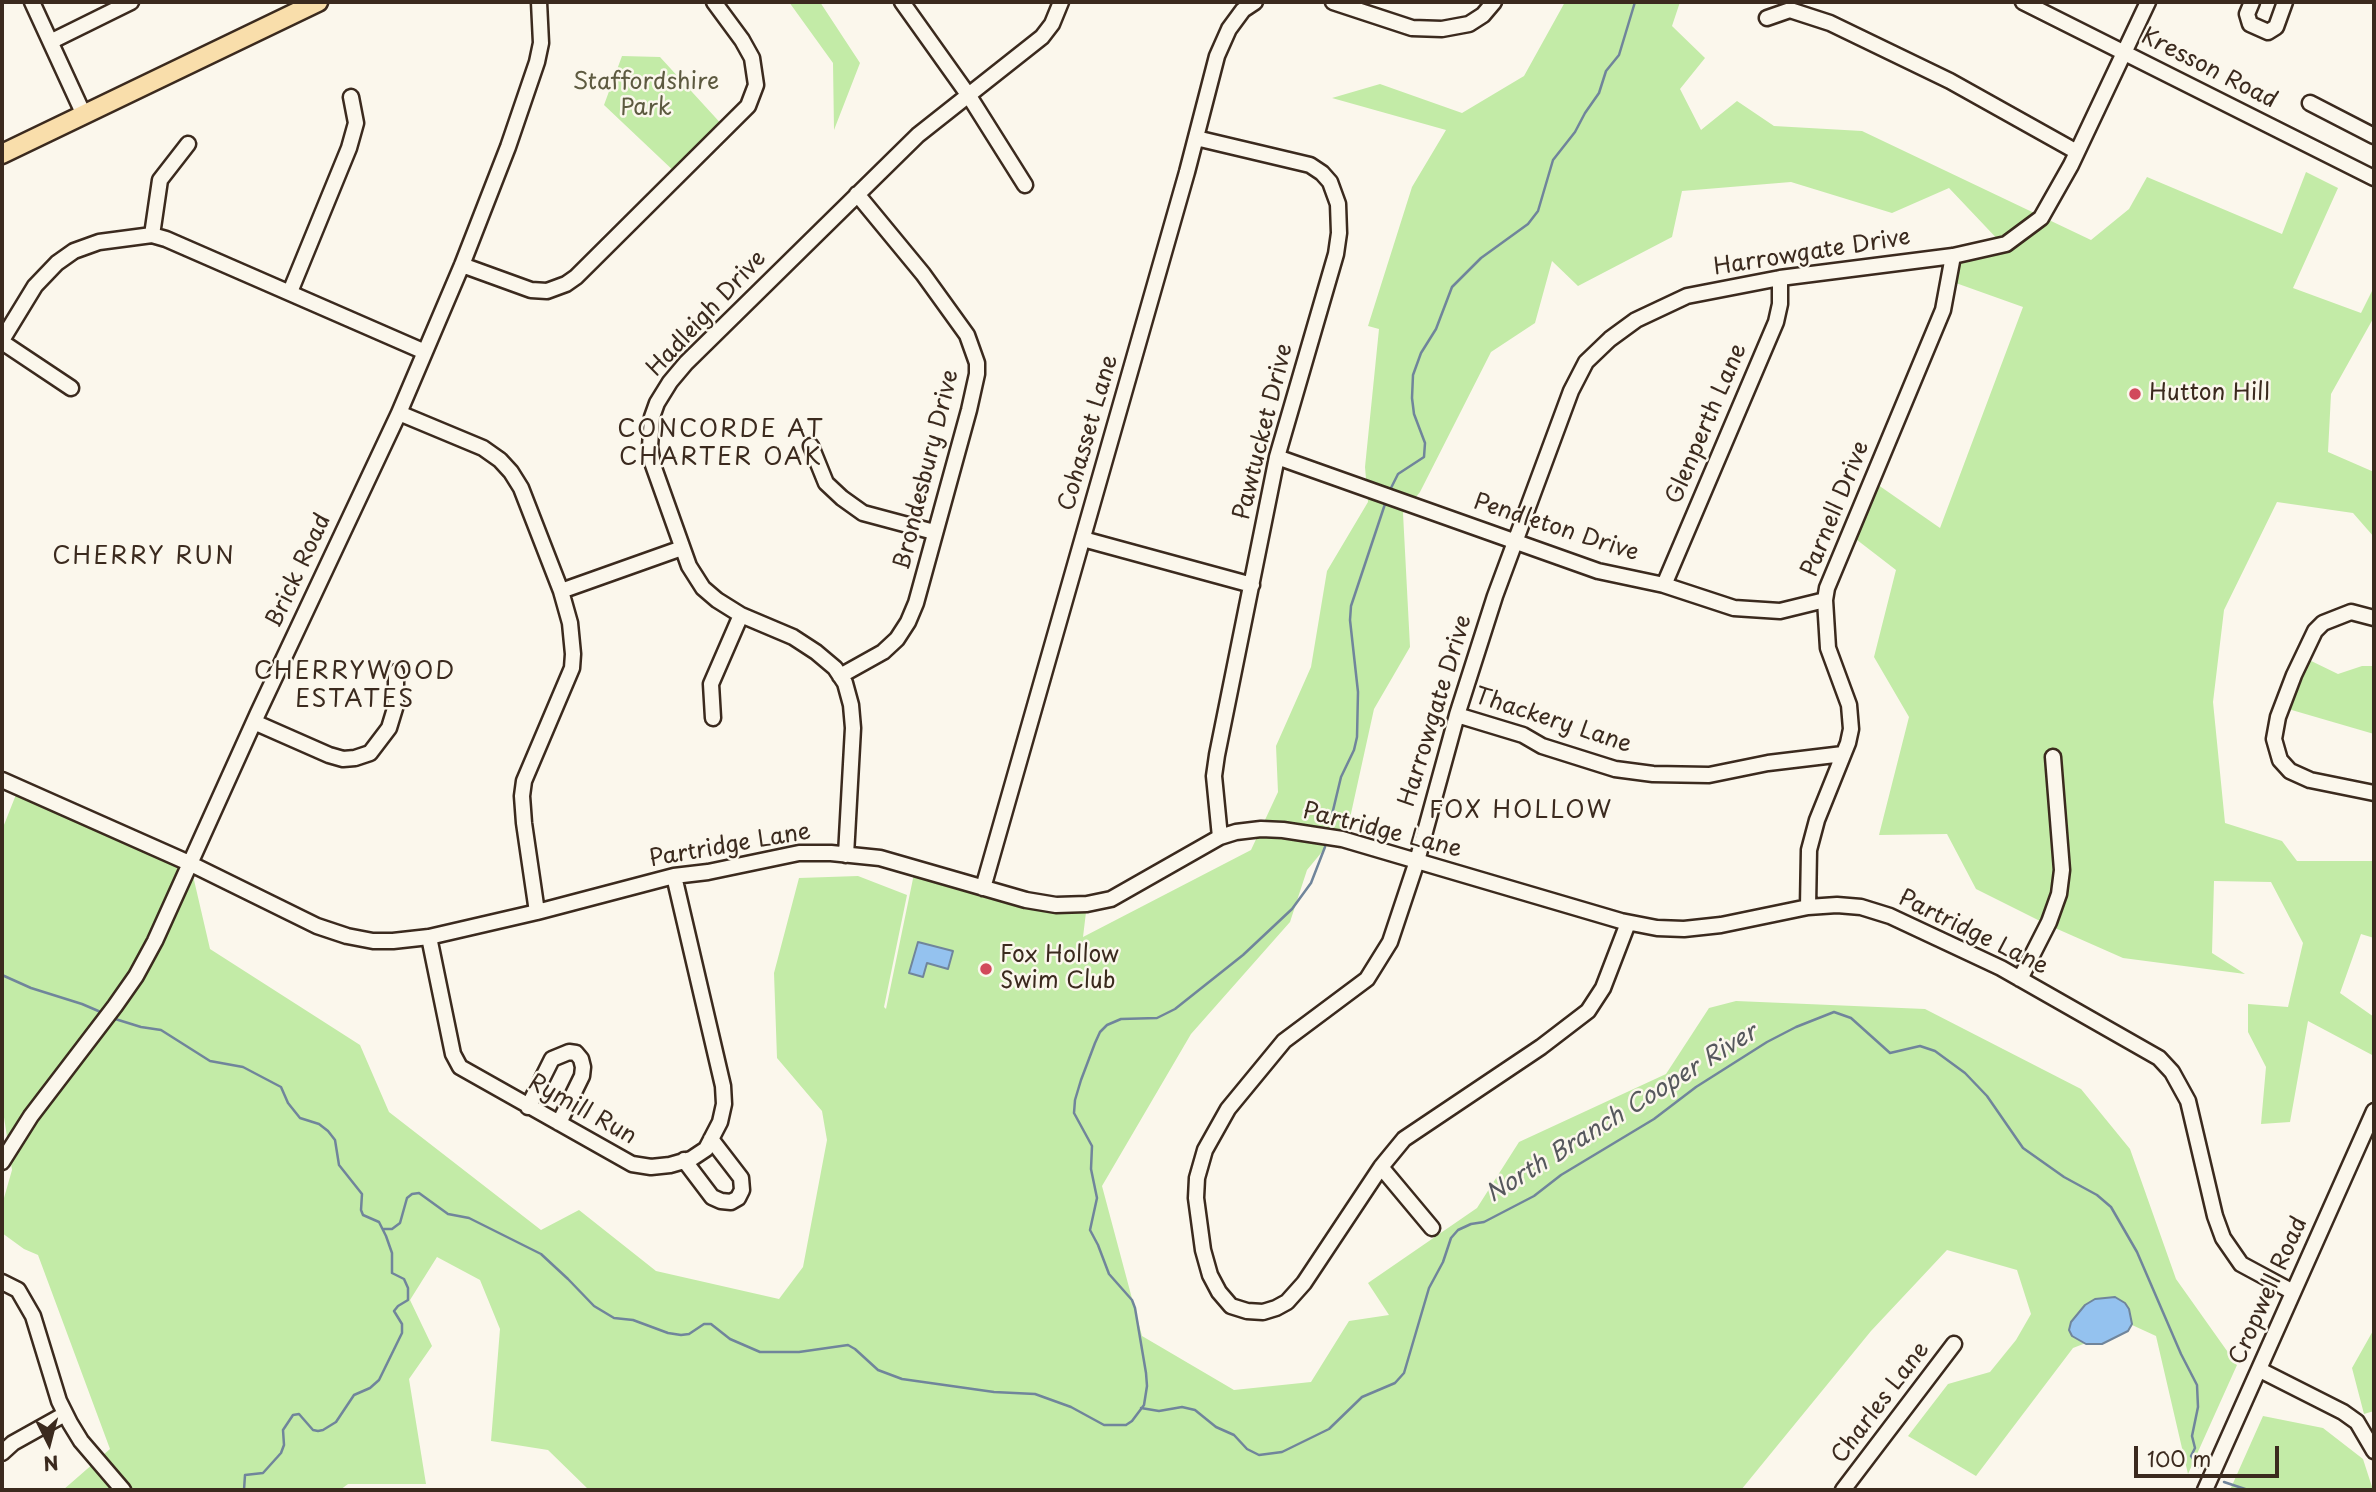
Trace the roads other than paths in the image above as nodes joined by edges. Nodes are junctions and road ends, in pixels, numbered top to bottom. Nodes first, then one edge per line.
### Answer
1 (33, 2) edge
2 (131, 2) edge
3 (318, 2) edge
4 (539, 2) edge
5 (714, 2) edge
6 (902, 2) edge
7 (1061, 2) edge
8 (1253, 2) edge
9 (1333, 2) edge
10 (1494, 2) edge
11 (2023, 2) edge
12 (2148, 2) edge
13 (2252, 2) edge
14 (2285, 2) edge
15 (1767, 18) dead end
16 (52, 41) junction
17 (2124, 51) junction
18 (969, 96) junction
19 (351, 97) dead end
20 (2309, 103) dead end
21 (84, 115) junction
22 (2374, 136) edge
23 (1196, 138) junction
24 (188, 144) dead end
25 (2077, 152) junction
26 (2, 154) edge
27 (2374, 178) edge
28 (1026, 185) dead end
29 (857, 194) junction
30 (152, 235) junction
31 (1953, 256) junction
32 (461, 265) junction
33 (1780, 278) junction
34 (290, 292) junction
35 (2, 341) edge
36 (425, 352) junction
37 (71, 388) dead end
38 (399, 413) junction
39 (811, 446) dead end
40 (1278, 457) junction
41 (934, 532) junction
42 (1083, 539) junction
43 (1516, 543) junction
44 (682, 548) junction
45 (1664, 584) junction
46 (1252, 585) junction
47 (561, 591) junction
48 (1825, 600) junction
49 (741, 615) junction
50 (2374, 618) edge
51 (396, 672) dead end
52 (841, 676) junction
53 (1457, 715) junction
54 (713, 718) dead end
55 (254, 722) junction
56 (1843, 754) junction
57 (2053, 757) dead end
58 (2, 780) edge
59 (2374, 793) edge
60 (1220, 837) junction
61 (846, 855) junction
62 (1417, 861) junction
63 (189, 863) junction
64 (674, 876) junction
65 (983, 888) junction
66 (1808, 907) junction
67 (537, 912) junction
68 (1628, 923) junction
69 (429, 937) junction
70 (2021, 979) junction
71 (528, 1107) junction
72 (2374, 1111) edge
73 (559, 1123) junction
74 (711, 1139) junction
75 (684, 1160) junction
76 (2, 1162) edge
77 (1381, 1167) junction
78 (1432, 1228) dead end
79 (2, 1282) edge
80 (2293, 1292) junction
81 (1955, 1344) dead end
82 (2260, 1370) junction
83 (65, 1414) junction
84 (2374, 1451) edge
85 (2, 1453) edge
86 (123, 1490) edge
87 (1844, 1490) edge
88 (2205, 1490) edge

1 - 16 street
2 - 16 street
3 - 21 main road
4 - 32 street, Brick Road
5 - 32 street
6 - 18 street
7 - 18 street, Hadleigh Drive
8 - 23 street, Cohasset Lane
9 - 10 street
11 - 17 street, Kresson Road
12 - 17 street, Harrowgate Drive
13 - 14 street
15 - 25 street
16 - 21 street
17 - 25 street, Harrowgate Drive
17 - 27 street, Kresson Road
18 - 28 street
18 - 29 street, Hadleigh Drive
19 - 34 street
20 - 22 street
21 - 26 main road
23 - 40 street, Pawtucket Drive
23 - 42 street, Cohasset Lane
24 - 30 street
25 - 31 street, Harrowgate Drive
29 - 41 street, Brondesbury Drive
29 - 44 street, Hadleigh Drive
30 - 34 street
30 - 35 street
31 - 33 street, Harrowgate Drive
31 - 48 street, Parnell Drive
32 - 36 street, Brick Road
33 - 43 street, Harrowgate Drive
33 - 45 street, Glenperth Lane
34 - 36 street
35 - 37 street
36 - 38 street, Brick Road
38 - 47 street
38 - 55 street, Brick Road
39 - 41 street
40 - 43 street, Pendleton Drive
40 - 46 street, Pawtucket Drive
41 - 52 street, Brondesbury Drive
42 - 46 street
42 - 65 street, Cohasset Lane
43 - 45 street, Pendleton Drive
43 - 53 street, Harrowgate Drive
44 - 47 street
44 - 49 street, Hadleigh Drive
45 - 48 street, Pendleton Drive
46 - 60 street, Pawtucket Drive
47 - 67 street
48 - 56 street, Parnell Drive
49 - 52 street, Hadleigh Drive
49 - 54 street
50 - 59 street
51 - 55 street
52 - 61 street
53 - 56 street, Thackery Lane
53 - 62 street, Harrowgate Drive
55 - 63 street, Brick Road
56 - 66 street, Parnell Drive
57 - 70 street
58 - 63 street, Partridge Lane
60 - 62 street, Partridge Lane
60 - 65 street, Partridge Lane
61 - 64 street, Partridge Lane
61 - 65 street, Partridge Lane
62 - 68 street, Partridge Lane
62 - 77 street, Harrowgate Drive
63 - 69 street, Partridge Lane
63 - 76 street, Brick Road
64 - 67 street, Partridge Lane
64 - 74 street
66 - 68 street, Partridge Lane
66 - 70 street, Partridge Lane
67 - 69 street, Partridge Lane
68 - 77 street, Harrowgate Drive
69 - 71 street, Rymill Run
70 - 80 street, Partridge Lane
71 - 73 street, Rymill Run
71 - 73 street
72 - 80 street, Cropwell Road
73 - 75 street, Rymill Run
74 - 75 street, Rymill Run
74 - 75 street
77 - 78 street
79 - 83 street
80 - 82 street, Cropwell Road
81 - 87 street, Charles Lane
82 - 84 street
82 - 88 street, Cropwell Road
83 - 85 street
83 - 86 street

